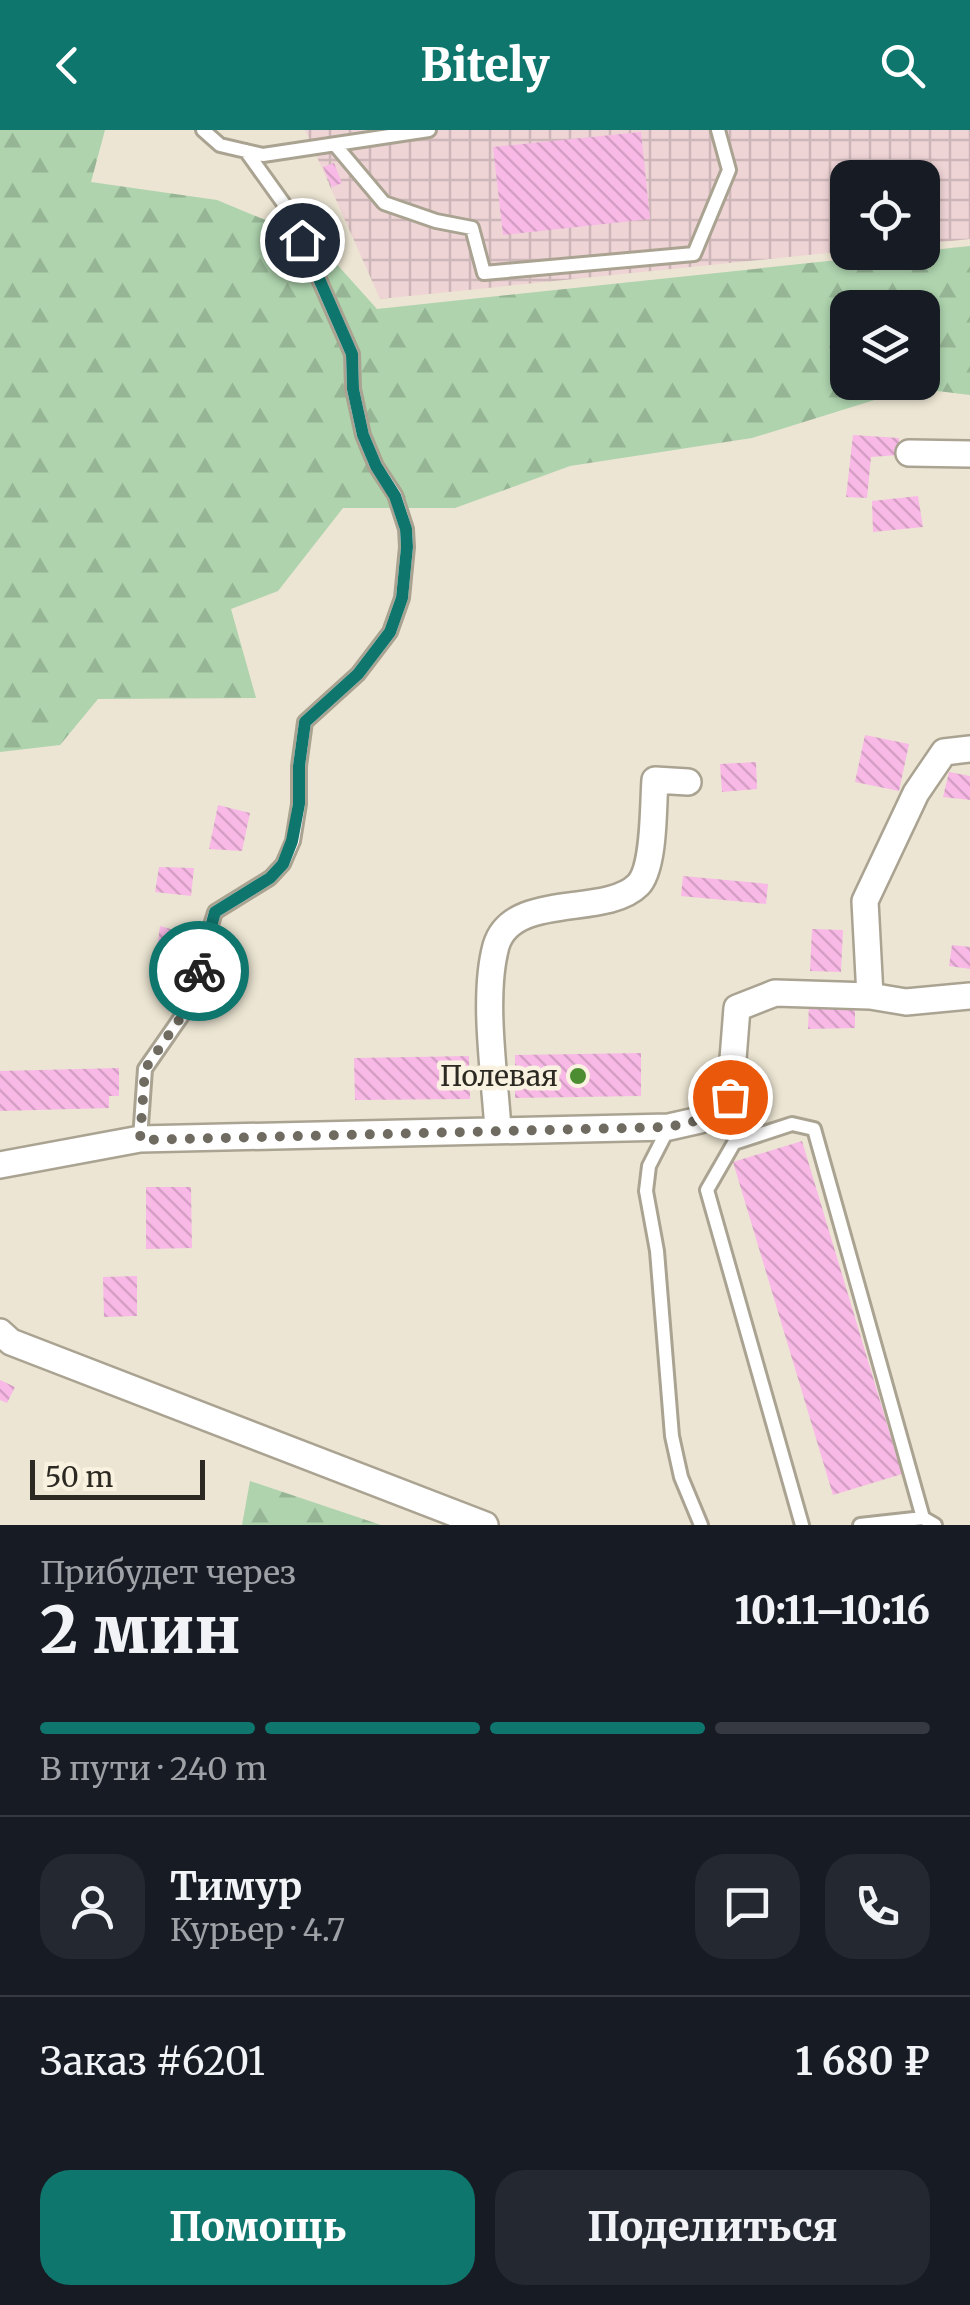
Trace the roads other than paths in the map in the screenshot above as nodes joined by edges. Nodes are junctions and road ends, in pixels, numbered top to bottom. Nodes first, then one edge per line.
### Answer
1 (202, 130) edge
2 (429, 130) edge
3 (718, 130) edge
4 (381, 133) edge
5 (336, 146) junction
6 (246, 151) junction
7 (909, 454) dead end
8 (970, 454) edge
9 (970, 748) edge
10 (688, 782) dead end
11 (870, 996) junction
12 (970, 996) edge
13 (669, 1127) junction
14 (498, 1130) junction
15 (140, 1140) junction
16 (0, 1165) edge
17 (0, 1332) edge
18 (929, 1521) edge
19 (485, 1525) edge
20 (701, 1525) edge
21 (802, 1525) edge
22 (860, 1525) edge

1 - 6 lane
2 - 4 lane
3 - 5 lane
4 - 5 lane
5 - 6 lane
6 - 15 lane
7 - 8 street
9 - 11 street
10 - 14 street
11 - 12 street
11 - 13 street
13 - 14 street
13 - 20 lane
14 - 15 street
15 - 16 street
17 - 19 street
18 - 21 lane
18 - 22 lane

